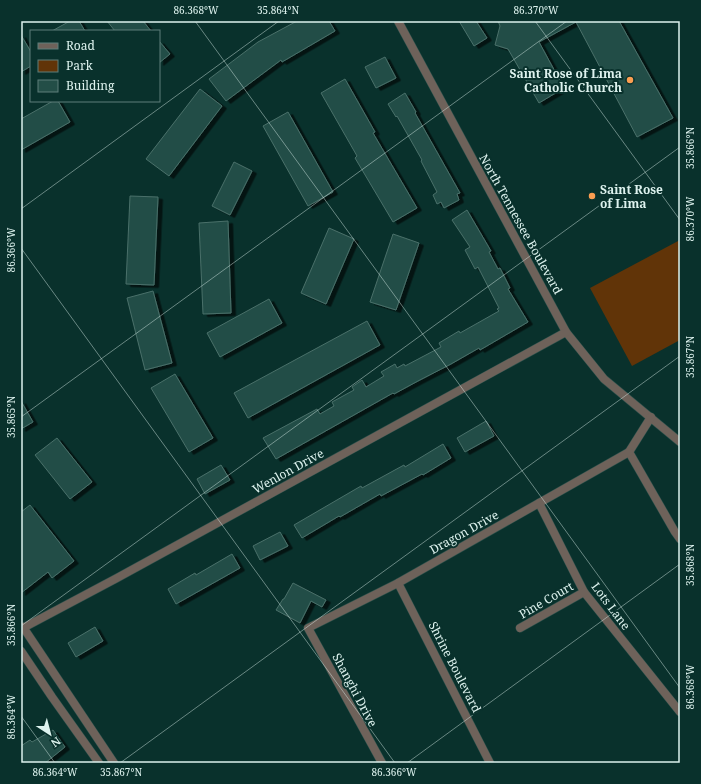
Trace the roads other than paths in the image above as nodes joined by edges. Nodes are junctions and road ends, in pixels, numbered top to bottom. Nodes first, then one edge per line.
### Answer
1 (398, 21) edge
2 (566, 332) junction
3 (650, 417) junction
4 (680, 442) edge
5 (629, 452) junction
6 (539, 504) junction
7 (680, 539) edge
8 (398, 583) junction
9 (584, 592) junction
10 (22, 628) edge
11 (308, 628) joint
12 (520, 628) dead end
13 (21, 651) edge
14 (680, 712) edge
15 (99, 763) edge
16 (114, 763) edge
17 (382, 763) edge
18 (490, 763) edge

1 - 2 street, North Tennessee Boulevard
2 - 3 street, North Tennessee Boulevard
2 - 10 street, Wenlon Drive
3 - 4 street, North Tennessee Boulevard
3 - 5 street
5 - 6 street, Dragon Drive
5 - 7 street
6 - 8 street, Dragon Drive
6 - 9 street, Lots Lane
8 - 11 street, Dragon Drive
8 - 18 street, Shrine Boulevard
9 - 12 street, Pine Court
9 - 14 street, Lots Lane
10 - 16 street
11 - 17 street, Shanghi Drive
13 - 15 street

